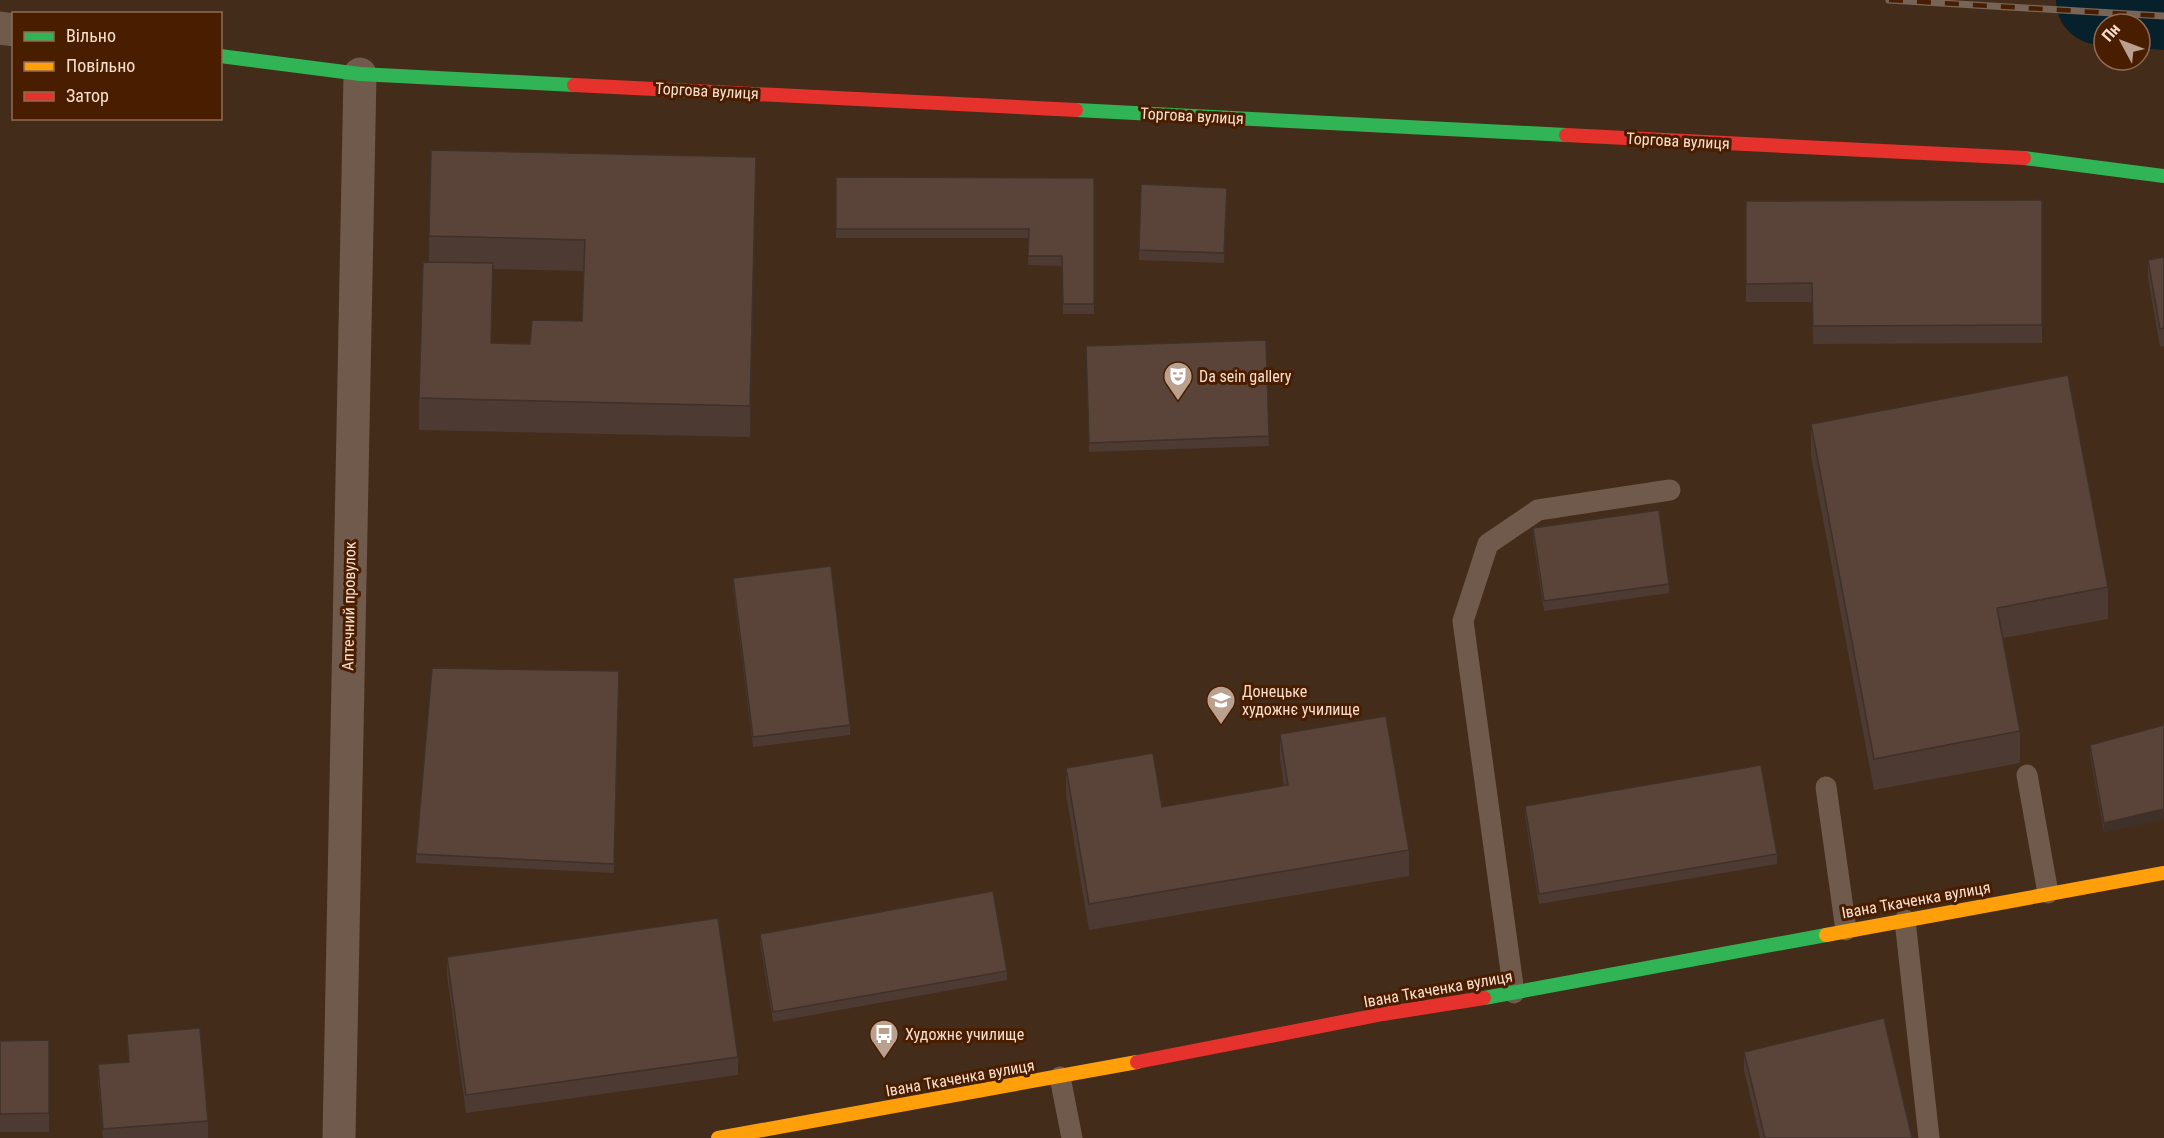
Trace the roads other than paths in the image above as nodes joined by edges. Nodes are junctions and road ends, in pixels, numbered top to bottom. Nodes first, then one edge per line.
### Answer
1 (222, 56) edge
2 (360, 74) junction
3 (2164, 176) edge
4 (1670, 490) dead end
5 (2026, 775) dead end
6 (1826, 787) dead end
7 (2164, 873) edge
8 (2048, 893) junction
9 (1905, 920) junction
10 (1846, 930) junction
11 (1514, 993) junction
12 (1060, 1077) junction
13 (339, 1138) edge
14 (718, 1138) edge
15 (1072, 1138) edge
16 (1929, 1138) edge

1 - 2 street, Торгова вулиця
2 - 3 street, Торгова вулиця
2 - 13 street, Аптечний провулок
4 - 11 lane
5 - 8 lane
6 - 10 lane
7 - 8 street, Івана Ткаченка вулиця
8 - 9 street, Івана Ткаченка вулиця
9 - 10 street, Івана Ткаченка вулиця
9 - 16 lane
10 - 11 street, Івана Ткаченка вулиця
11 - 12 street, Івана Ткаченка вулиця
12 - 14 street, Івана Ткаченка вулиця
12 - 15 lane

